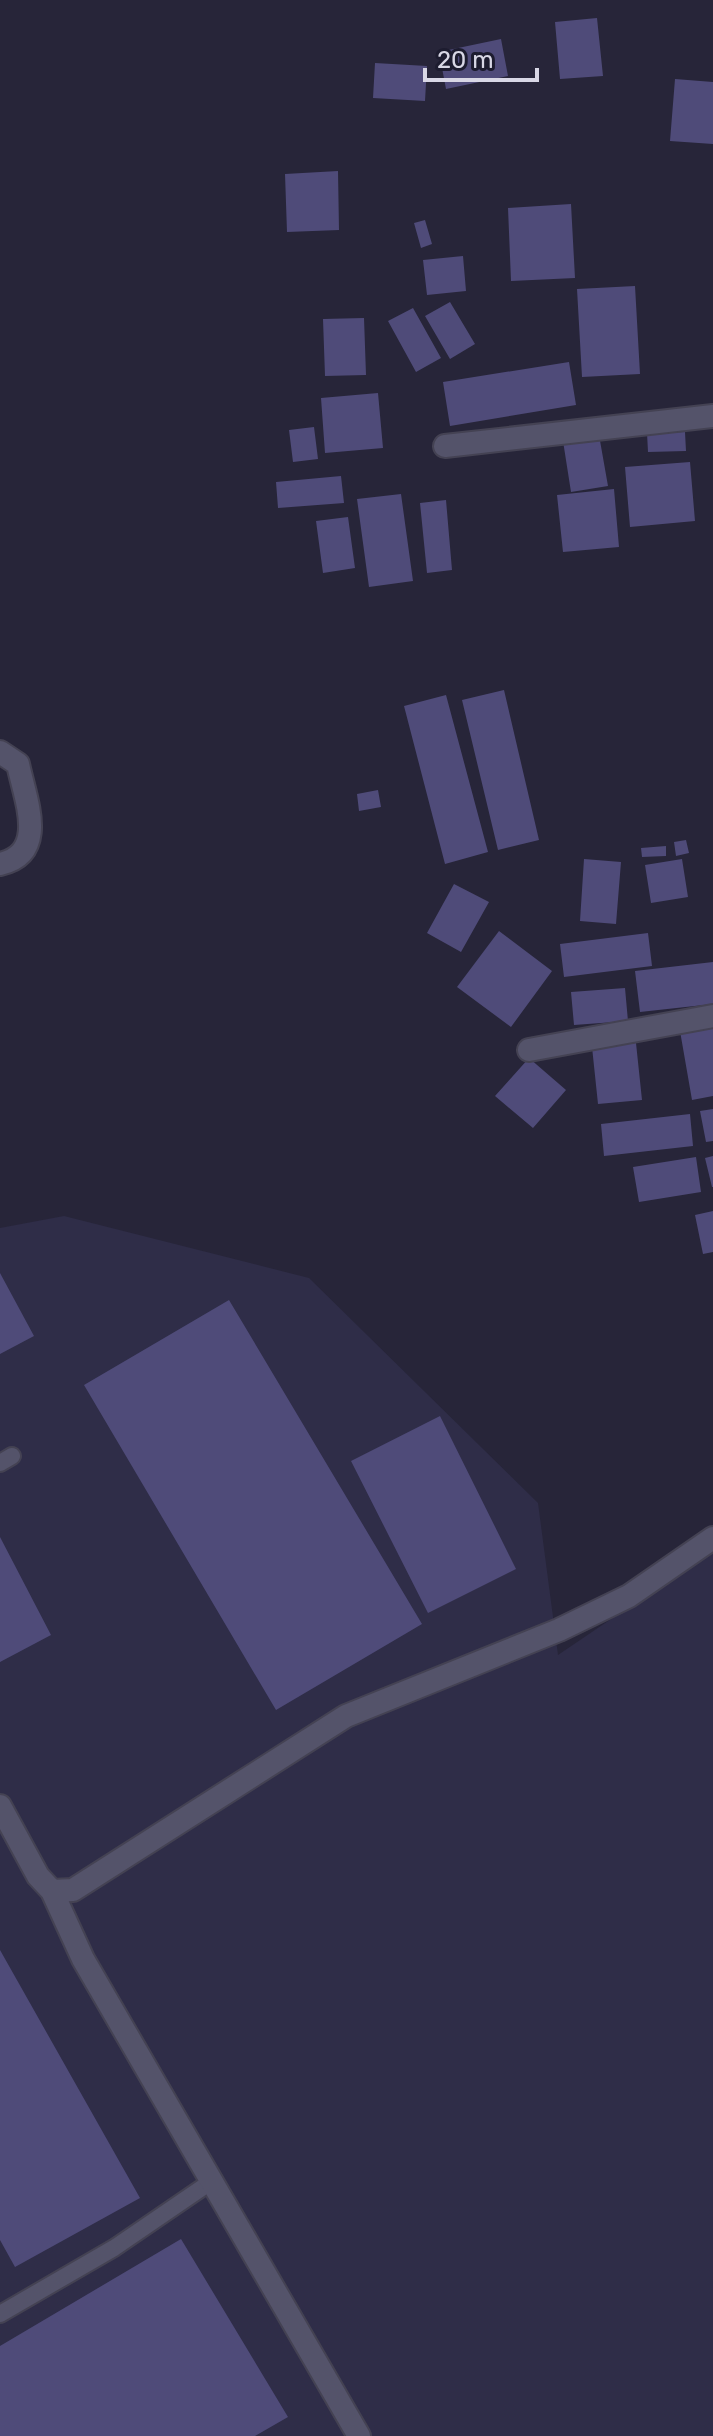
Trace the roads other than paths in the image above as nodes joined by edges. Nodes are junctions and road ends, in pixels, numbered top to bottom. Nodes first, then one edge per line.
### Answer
1 (713, 416) edge
2 (445, 446) dead end
3 (0, 752) edge
4 (0, 864) edge
5 (713, 1016) edge
6 (529, 1050) dead end
7 (713, 1538) edge
8 (0, 1806) edge
9 (52, 1891) junction
10 (212, 2181) junction
11 (0, 2314) edge
12 (359, 2436) edge

1 - 2 street
3 - 4 street
5 - 6 street
7 - 9 street
8 - 9 street
9 - 10 street
10 - 11 lane
10 - 12 street

